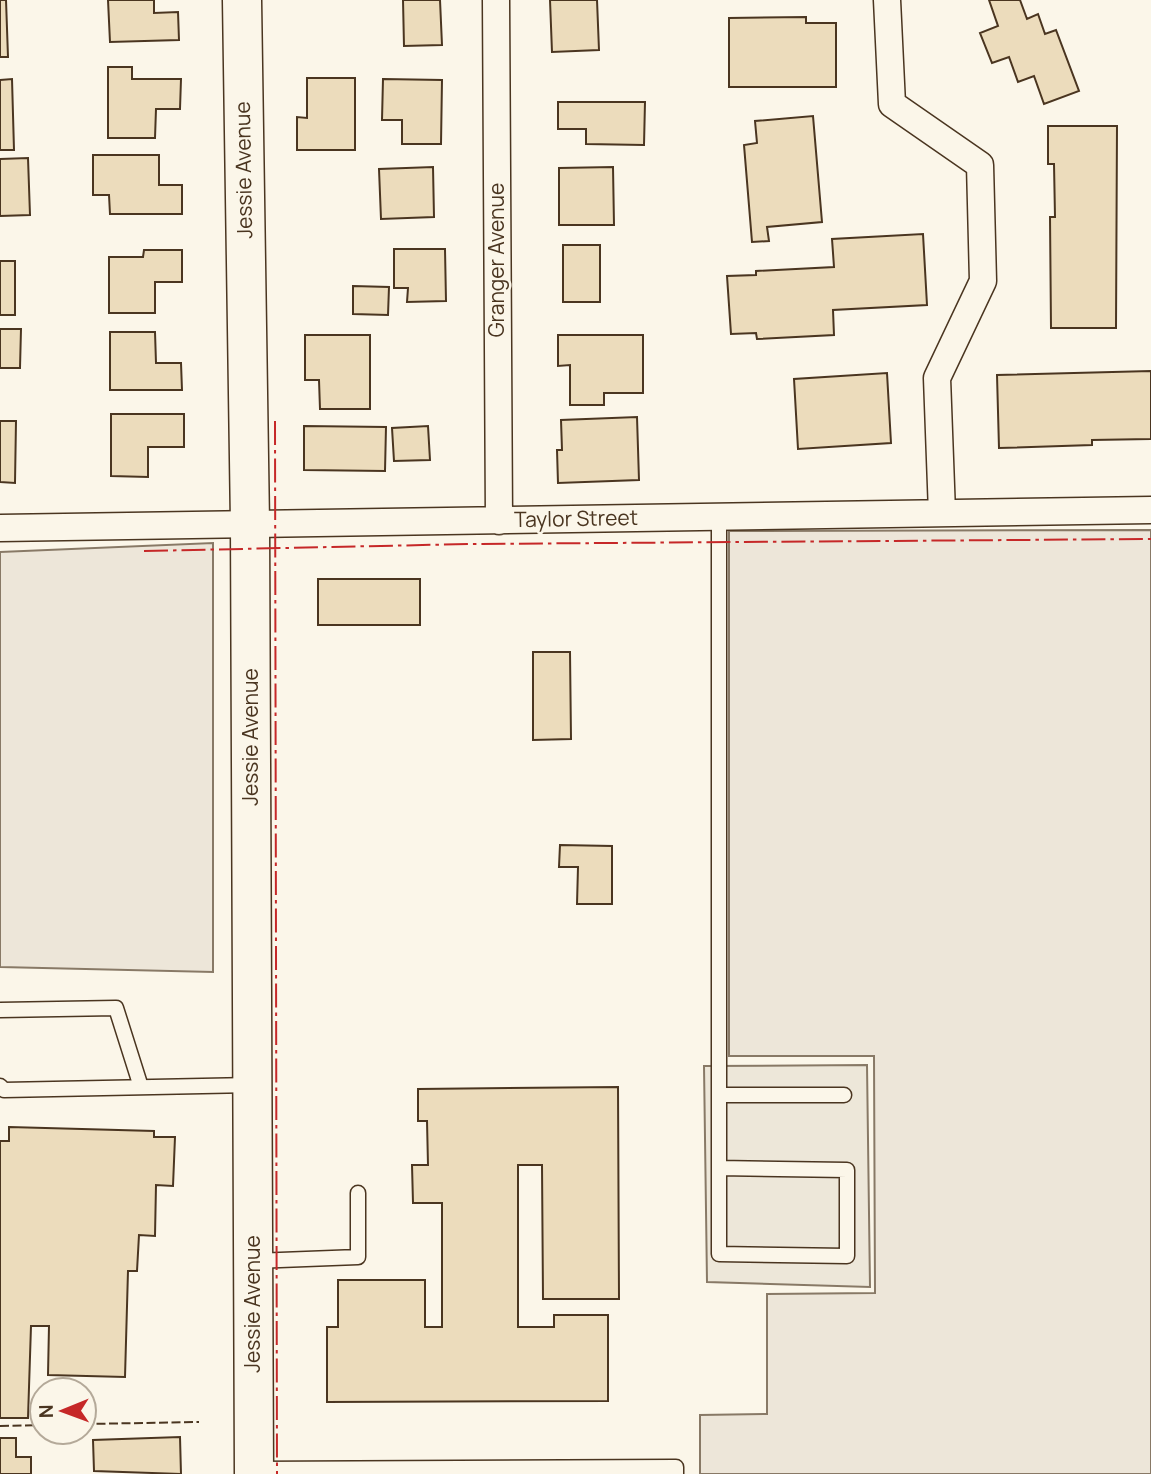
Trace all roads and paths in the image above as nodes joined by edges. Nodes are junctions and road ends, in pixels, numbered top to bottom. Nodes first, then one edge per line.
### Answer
1 (243, 0) edge
2 (496, 0) edge
3 (887, 0) edge
4 (1151, 510) edge
5 (942, 513) junction
6 (719, 517) junction
7 (499, 521) junction
8 (250, 524) junction
9 (0, 528) edge
10 (0, 1010) edge
11 (252, 1085) junction
12 (0, 1086) edge
13 (141, 1087) junction
14 (719, 1095) junction
15 (844, 1095) dead end
16 (719, 1168) junction
17 (358, 1193) dead end
18 (252, 1261) junction
19 (254, 1471) edge
20 (676, 1474) edge

1 - 8 street, Jessie Avenue
2 - 7 street, Granger Avenue
3 - 5 street
4 - 5 street, Taylor Street
5 - 6 street, Taylor Street
6 - 7 street, Taylor Street
6 - 14 lane
7 - 8 street, Taylor Street
8 - 9 street, Taylor Street
8 - 11 street, Jessie Avenue
10 - 13 lane
11 - 13 lane
11 - 18 street, Jessie Avenue
12 - 13 lane
14 - 15 lane
14 - 16 lane
16 - 16 lane
17 - 18 lane
18 - 19 street, Jessie Avenue
19 - 20 lane

